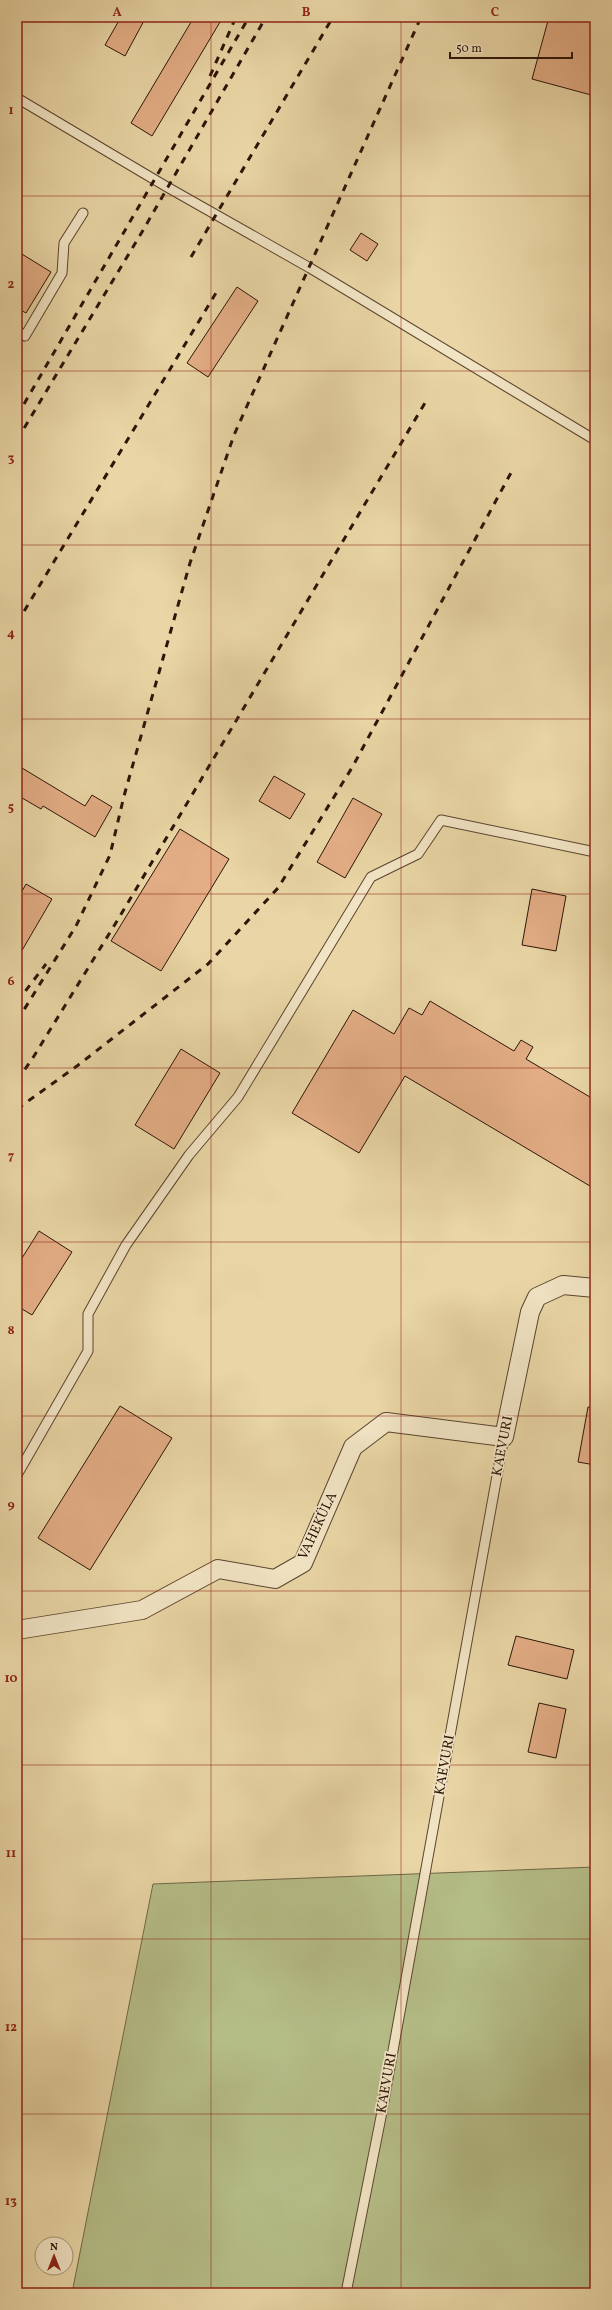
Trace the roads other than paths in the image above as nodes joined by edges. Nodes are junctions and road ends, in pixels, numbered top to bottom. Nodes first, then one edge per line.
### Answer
1 (17, 98) edge
2 (83, 213) dead end
3 (17, 331) edge
4 (595, 440) edge
5 (595, 852) edge
6 (595, 1288) edge
7 (504, 1437) junction
8 (17, 1475) edge
9 (17, 1630) edge
10 (346, 2293) edge

1 - 4 lane
2 - 3 lane
5 - 8 lane
6 - 7 street, KAEVURI
7 - 9 street, VAHEKÜLA
7 - 10 lane, KAEVURI

